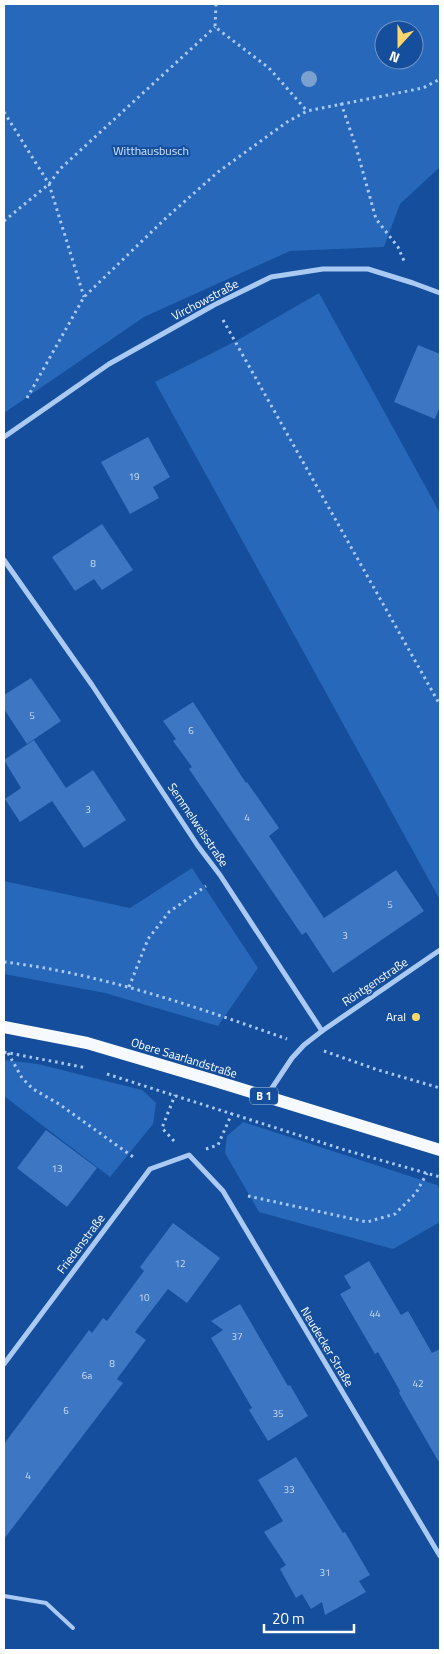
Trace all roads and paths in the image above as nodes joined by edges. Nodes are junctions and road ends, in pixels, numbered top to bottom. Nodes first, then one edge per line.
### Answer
1 (216, 4) edge
2 (215, 26) junction
3 (440, 79) edge
4 (341, 103) junction
5 (308, 111) junction
6 (4, 112) edge
7 (49, 184) junction
8 (4, 221) edge
9 (414, 282) junction
10 (440, 294) edge
11 (84, 297) junction
12 (214, 305) junction
13 (26, 401) dead end
14 (4, 437) edge
15 (4, 560) edge
16 (440, 705) edge
17 (220, 876) junction
18 (440, 950) edge
19 (4, 962) edge
20 (129, 987) junction
21 (4, 1027) edge
22 (322, 1030) junction
23 (304, 1045) junction
24 (6, 1052) edge
25 (94, 1070) dead end
26 (103, 1073) dead end
27 (440, 1088) edge
28 (175, 1095) junction
29 (266, 1097) junction
30 (232, 1113) junction
31 (439, 1150) edge
32 (189, 1155) junction
33 (150, 1169) junction
34 (426, 1174) junction
35 (440, 1177) edge
36 (223, 1191) junction
37 (4, 1364) edge
38 (440, 1556) edge
39 (4, 1596) edge
40 (73, 1628) dead end

1 - 2 path
2 - 5 path
2 - 7 path
3 - 4 path
4 - 5 path
4 - 9 path
5 - 11 path
6 - 7 path
7 - 8 path
7 - 11 path
9 - 10 street, Virchowstraße
9 - 12 street, Virchowstraße
11 - 13 path
12 - 14 street, Virchowstraße
12 - 16 path
15 - 17 street, Semmelweisstraße
17 - 20 path
17 - 22 street, Semmelweisstraße
18 - 22 street, Röntgenstraße
19 - 20 path
20 - 23 path
21 - 29 main road, Obere Saarlandstraße / B 1
22 - 23 street
23 - 27 path
23 - 29 street
24 - 25 path
24 - 33 path
26 - 28 path
28 - 30 path
28 - 32 path
29 - 31 main road, Obere Saarlandstraße / B 1
30 - 32 path
30 - 34 path
31 - 34 path
32 - 33 street
32 - 36 street, Neudecker Straße
33 - 37 street, Friedenstraße
34 - 35 path
34 - 36 path
36 - 38 street, Neudecker Straße
39 - 40 lane

